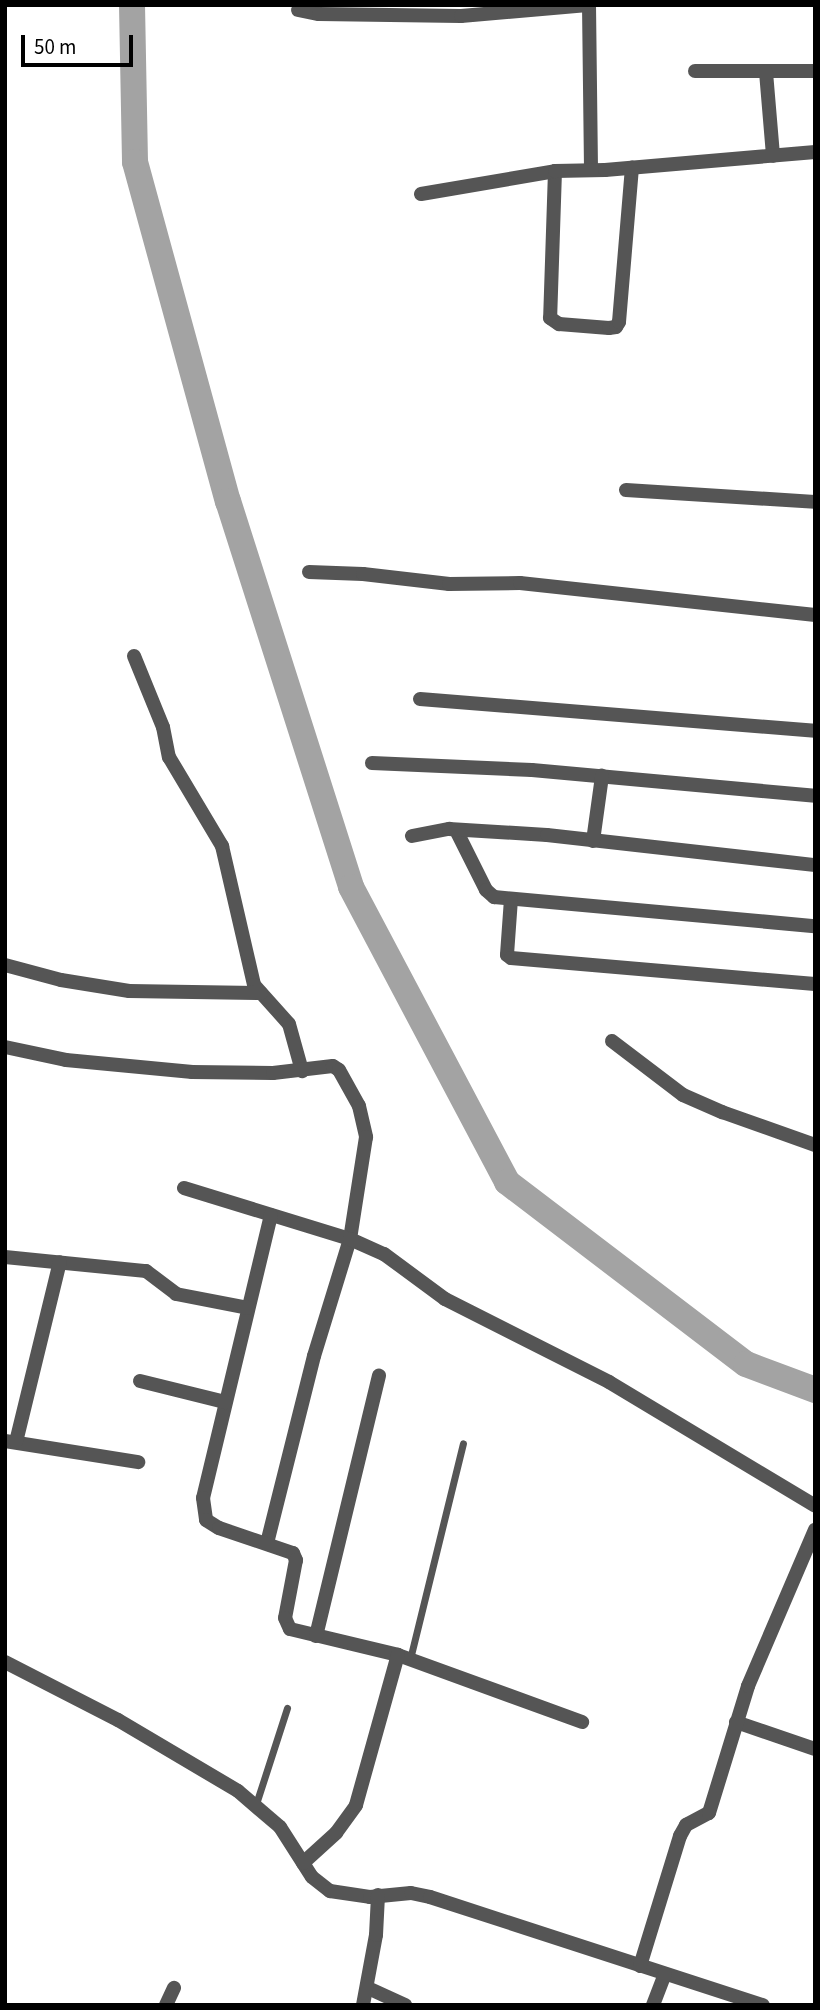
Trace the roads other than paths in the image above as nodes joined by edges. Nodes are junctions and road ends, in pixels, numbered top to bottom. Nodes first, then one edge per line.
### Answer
1 (589, 5) edge
2 (298, 10) dead end
3 (432, 11) edge
4 (815, 71) edge
5 (695, 72) dead end
6 (766, 72) junction
7 (815, 152) edge
8 (773, 156) junction
9 (632, 167) junction
10 (591, 170) junction
11 (555, 171) junction
12 (421, 194) dead end
13 (626, 491) dead end
14 (815, 502) edge
15 (309, 572) dead end
16 (815, 615) edge
17 (135, 656) dead end
18 (420, 699) dead end
19 (815, 731) edge
20 (372, 763) dead end
21 (602, 776) junction
22 (815, 796) edge
23 (456, 830) junction
24 (412, 836) dead end
25 (593, 841) junction
26 (815, 864) edge
27 (511, 898) junction
28 (815, 926) edge
29 (5, 965) edge
30 (815, 984) edge
31 (261, 993) junction
32 (612, 1041) dead end
33 (5, 1047) edge
34 (302, 1071) junction
35 (815, 1145) edge
36 (184, 1188) dead end
37 (271, 1215) junction
38 (350, 1239) junction
39 (5, 1256) edge
40 (60, 1262) junction
41 (248, 1308) junction
42 (379, 1375) dead end
43 (140, 1381) dead end
44 (225, 1402) junction
45 (11, 1442) edge
46 (463, 1443) dead end
47 (138, 1462) dead end
48 (815, 1506) edge
49 (815, 1530) edge
50 (267, 1543) junction
51 (316, 1636) junction
52 (404, 1657) junction
53 (5, 1661) edge
54 (287, 1707) dead end
55 (582, 1722) dead end
56 (736, 1722) junction
57 (815, 1749) edge
58 (256, 1804) junction
59 (303, 1863) junction
60 (378, 1895) junction
61 (640, 1966) junction
62 (665, 1974) junction
63 (174, 1988) dead end
64 (368, 1988) junction
65 (757, 2004) edge
66 (166, 2005) edge
67 (363, 2005) edge
68 (405, 2005) edge
69 (653, 2005) edge

1 - 3 street
1 - 10 street
2 - 3 street
4 - 6 street
5 - 6 street
6 - 8 street
7 - 8 street
8 - 9 street
9 - 10 street
9 - 11 street
10 - 11 street
11 - 12 street
13 - 14 street
15 - 16 street
17 - 31 street
18 - 19 street
20 - 21 street
21 - 22 street
21 - 25 street
23 - 24 street
23 - 25 street
23 - 27 street
25 - 26 street
27 - 28 street
27 - 30 street
29 - 31 street
31 - 34 street
32 - 35 street
33 - 34 street
34 - 38 street
36 - 37 street
37 - 38 street
37 - 41 street
38 - 48 street
38 - 50 street
39 - 40 street
40 - 41 street
40 - 45 street
41 - 44 street
42 - 51 street
43 - 44 street
44 - 50 street
45 - 47 street
46 - 52 lane
49 - 56 street
50 - 51 street
51 - 52 street
52 - 55 street
52 - 59 street
53 - 58 street
54 - 58 lane
56 - 57 street
56 - 61 street
58 - 59 street
59 - 60 street
60 - 61 street
60 - 64 street
61 - 62 street
62 - 65 street
62 - 69 street
63 - 66 street
64 - 67 street
64 - 68 street

